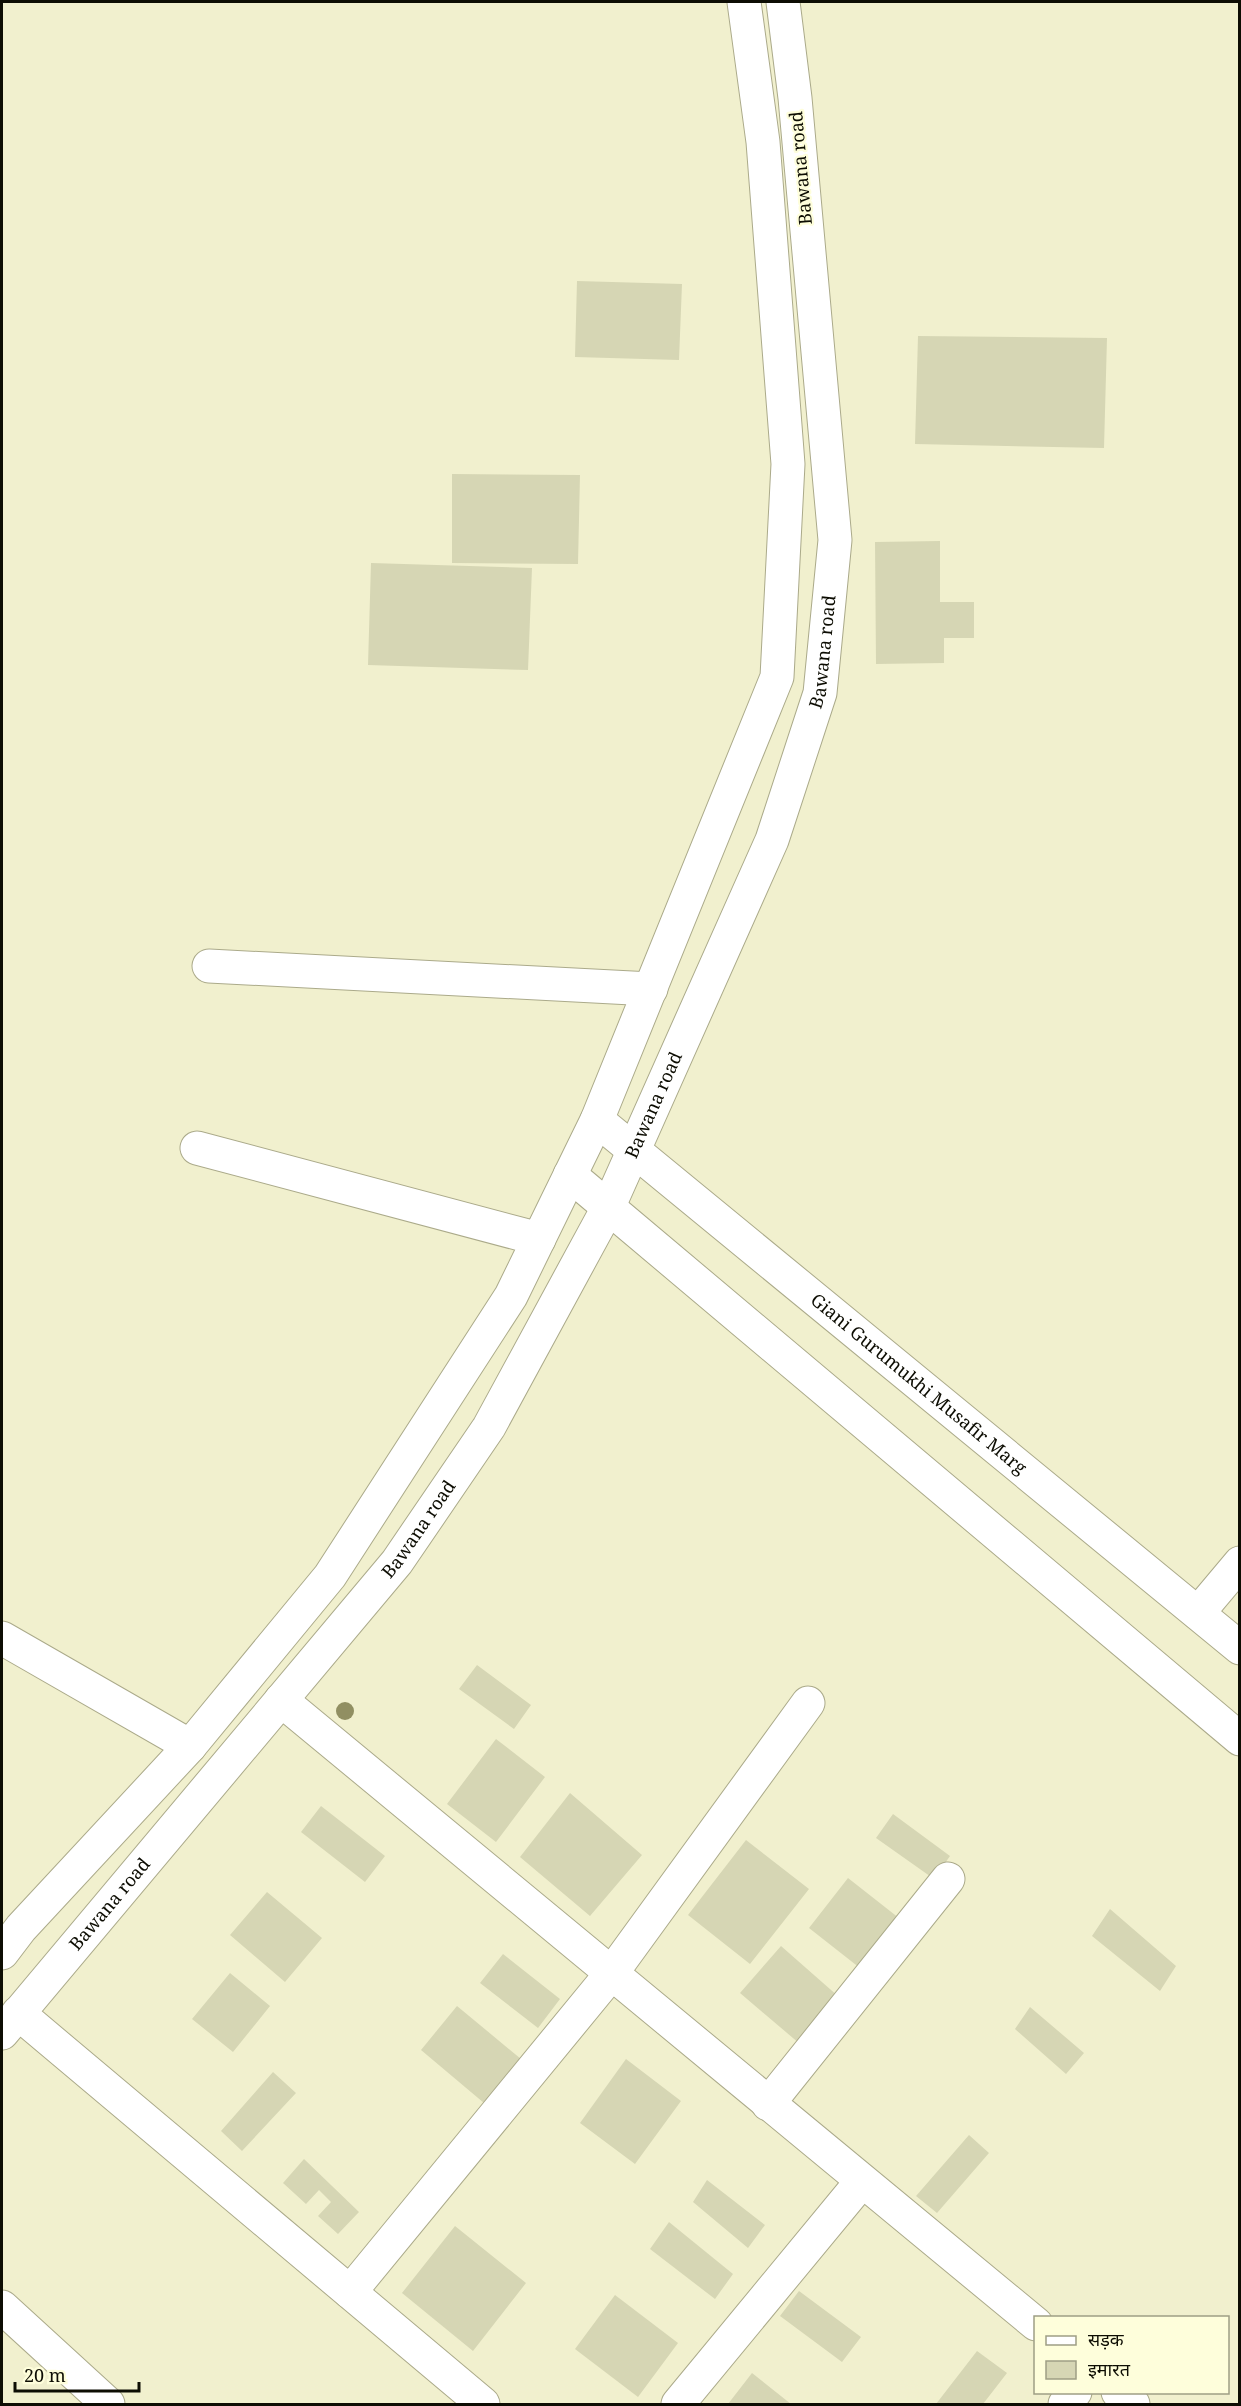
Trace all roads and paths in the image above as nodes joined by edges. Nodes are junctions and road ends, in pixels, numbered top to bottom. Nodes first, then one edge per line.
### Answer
1 (744, 2) edge
2 (783, 2) edge
3 (209, 966) dead end
4 (651, 989) junction
5 (597, 1120) junction
6 (197, 1148) dead end
7 (634, 1150) junction
8 (570, 1175) junction
9 (608, 1208) junction
10 (539, 1239) junction
11 (1239, 1563) edge
12 (1198, 1613) junction
13 (2, 1638) edge
14 (1239, 1648) edge
15 (281, 1700) junction
16 (808, 1703) dead end
17 (1239, 1739) edge
18 (190, 1746) junction
19 (948, 1879) dead end
20 (2, 1953) edge
21 (611, 1974) junction
22 (10, 2023) edge
23 (768, 2104) junction
24 (862, 2181) junction
25 (350, 2292) junction
26 (2, 2307) edge
27 (1034, 2323) edge
28 (1120, 2394) edge
29 (108, 2404) edge
30 (483, 2404) edge
31 (678, 2404) edge
32 (1133, 2404) edge

1 - 4 main road, Bawana road
2 - 7 main road, Bawana road
3 - 4 main road
4 - 5 main road, Bawana road
5 - 7 main road, Giani Gurumukhi Musafir Marg
5 - 8 main road, Bawana road
6 - 10 main road
7 - 9 main road, Bawana road
7 - 12 main road, Giani Gurumukhi Musafir Marg
8 - 9 main road
8 - 10 main road, Bawana road
9 - 15 main road, Bawana road
9 - 17 main road
10 - 18 main road, Bawana road
11 - 12 main road
12 - 14 main road, Giani Gurumukhi Musafir Marg
13 - 18 main road
15 - 21 main road
15 - 22 main road, Bawana road
16 - 21 main road
18 - 20 main road, Bawana road
19 - 23 main road
21 - 23 main road
21 - 25 main road
22 - 25 main road
23 - 24 main road
24 - 27 main road
24 - 31 main road
25 - 30 main road
26 - 29 main road
28 - 32 main road

